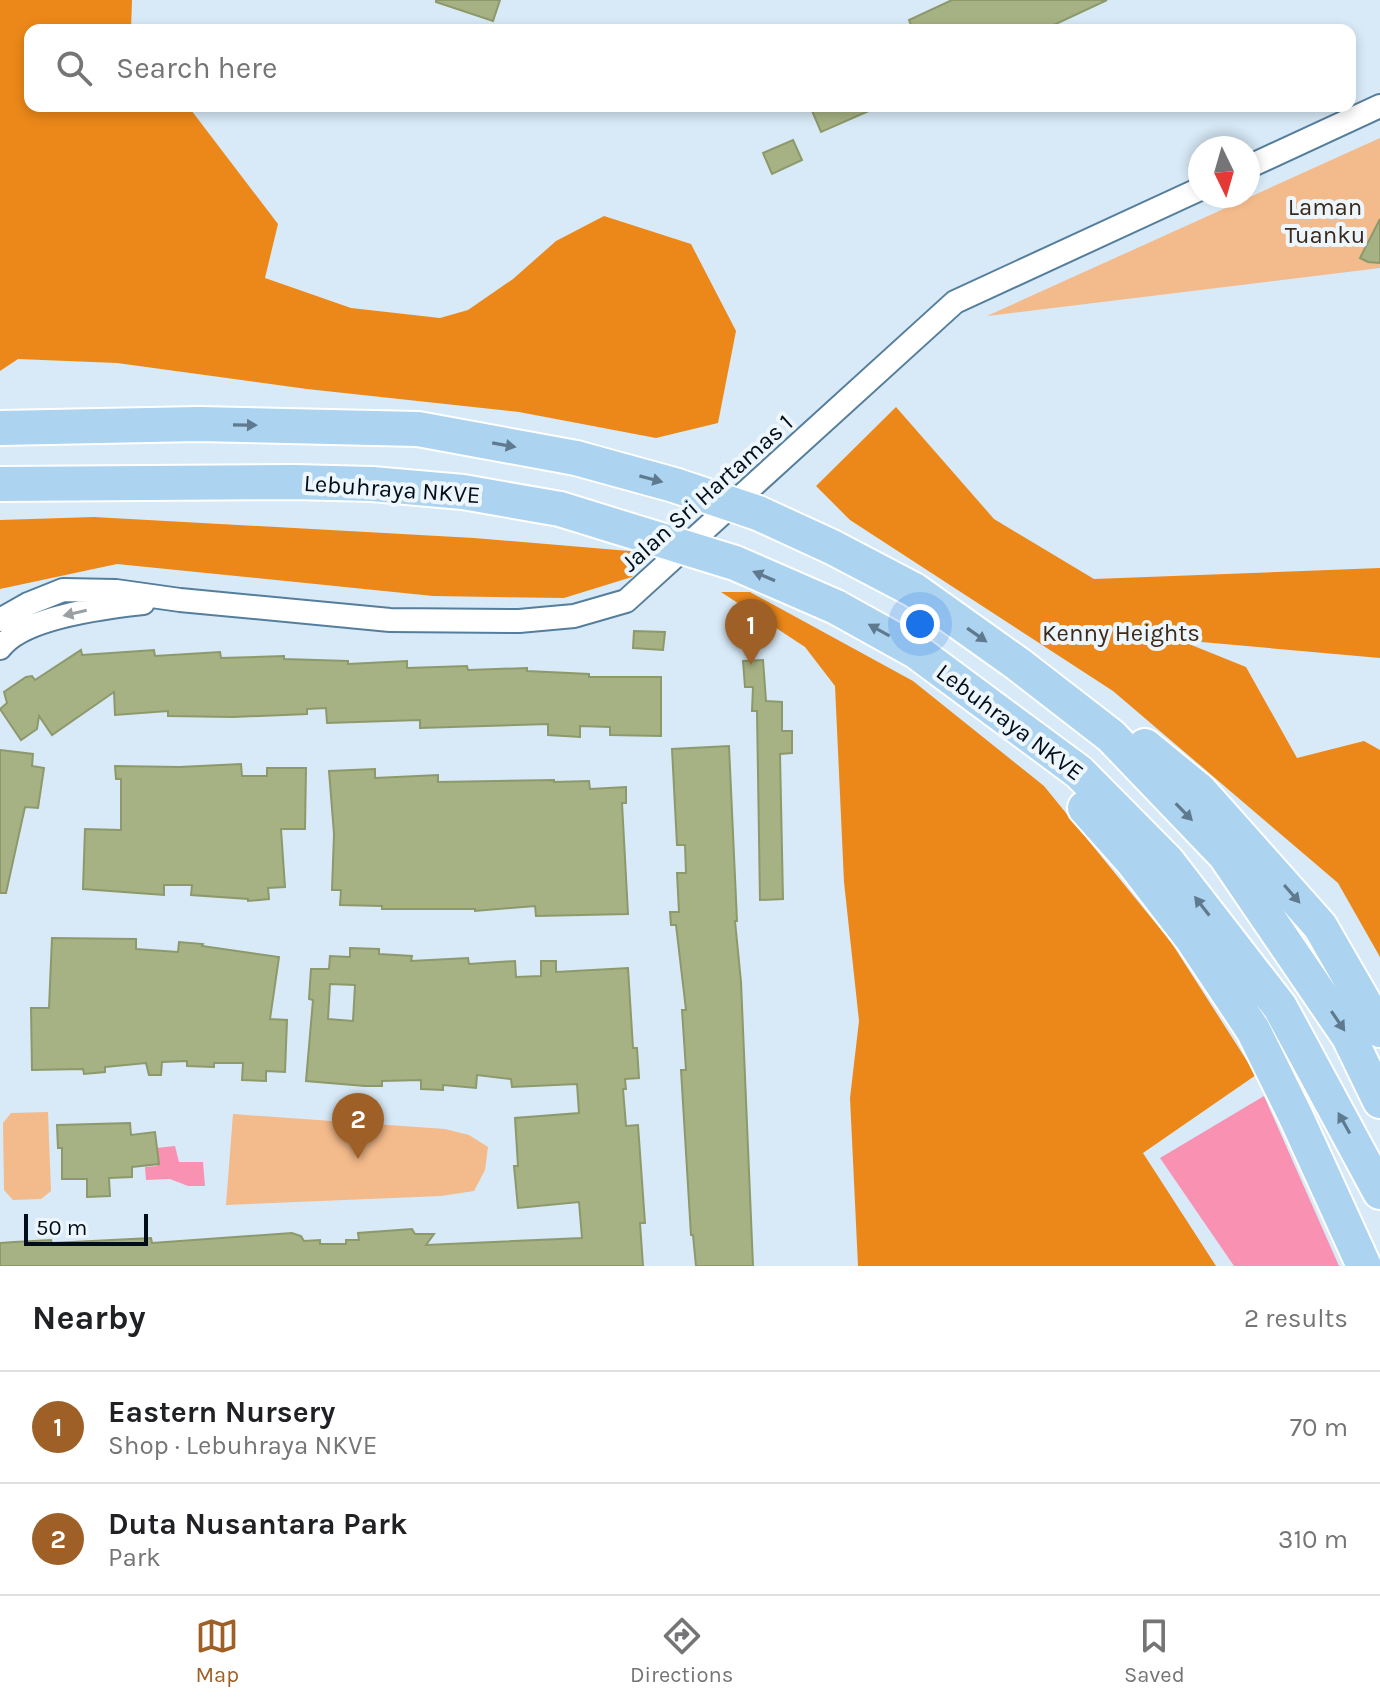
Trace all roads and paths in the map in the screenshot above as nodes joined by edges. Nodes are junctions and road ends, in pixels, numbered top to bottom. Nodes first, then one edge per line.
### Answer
1 (1380, 106) edge
2 (1260, 161) edge
3 (1188, 195) edge
4 (0, 407) edge
5 (167, 424) junction
6 (0, 428) edge
7 (170, 483) junction
8 (0, 484) edge
9 (0, 497) edge
10 (180, 600) junction
11 (0, 620) edge
12 (0, 648) edge
13 (1111, 736) junction
14 (1032, 737) junction
15 (1380, 1030) edge
16 (1380, 1101) edge
17 (1380, 1192) edge
18 (1364, 1266) edge

1 - 2 street
3 - 10 street, Jalan Sri Hartamas 1
4 - 5 highway
5 - 6 highway
5 -> 13 highway, Lebuhraya NKVE, bridge
7 - 8 highway
7 - 9 highway
14 -> 7 highway, Lebuhraya NKVE, bridge
10 - 11 street, Jalan Sri Hartamas 1
10 -> 12 street, Jalan Sri Hartamas 1
13 -> 15 highway
13 -> 16 highway, Lebuhraya NKVE
17 -> 14 highway, Lebuhraya NKVE
14 - 18 highway

